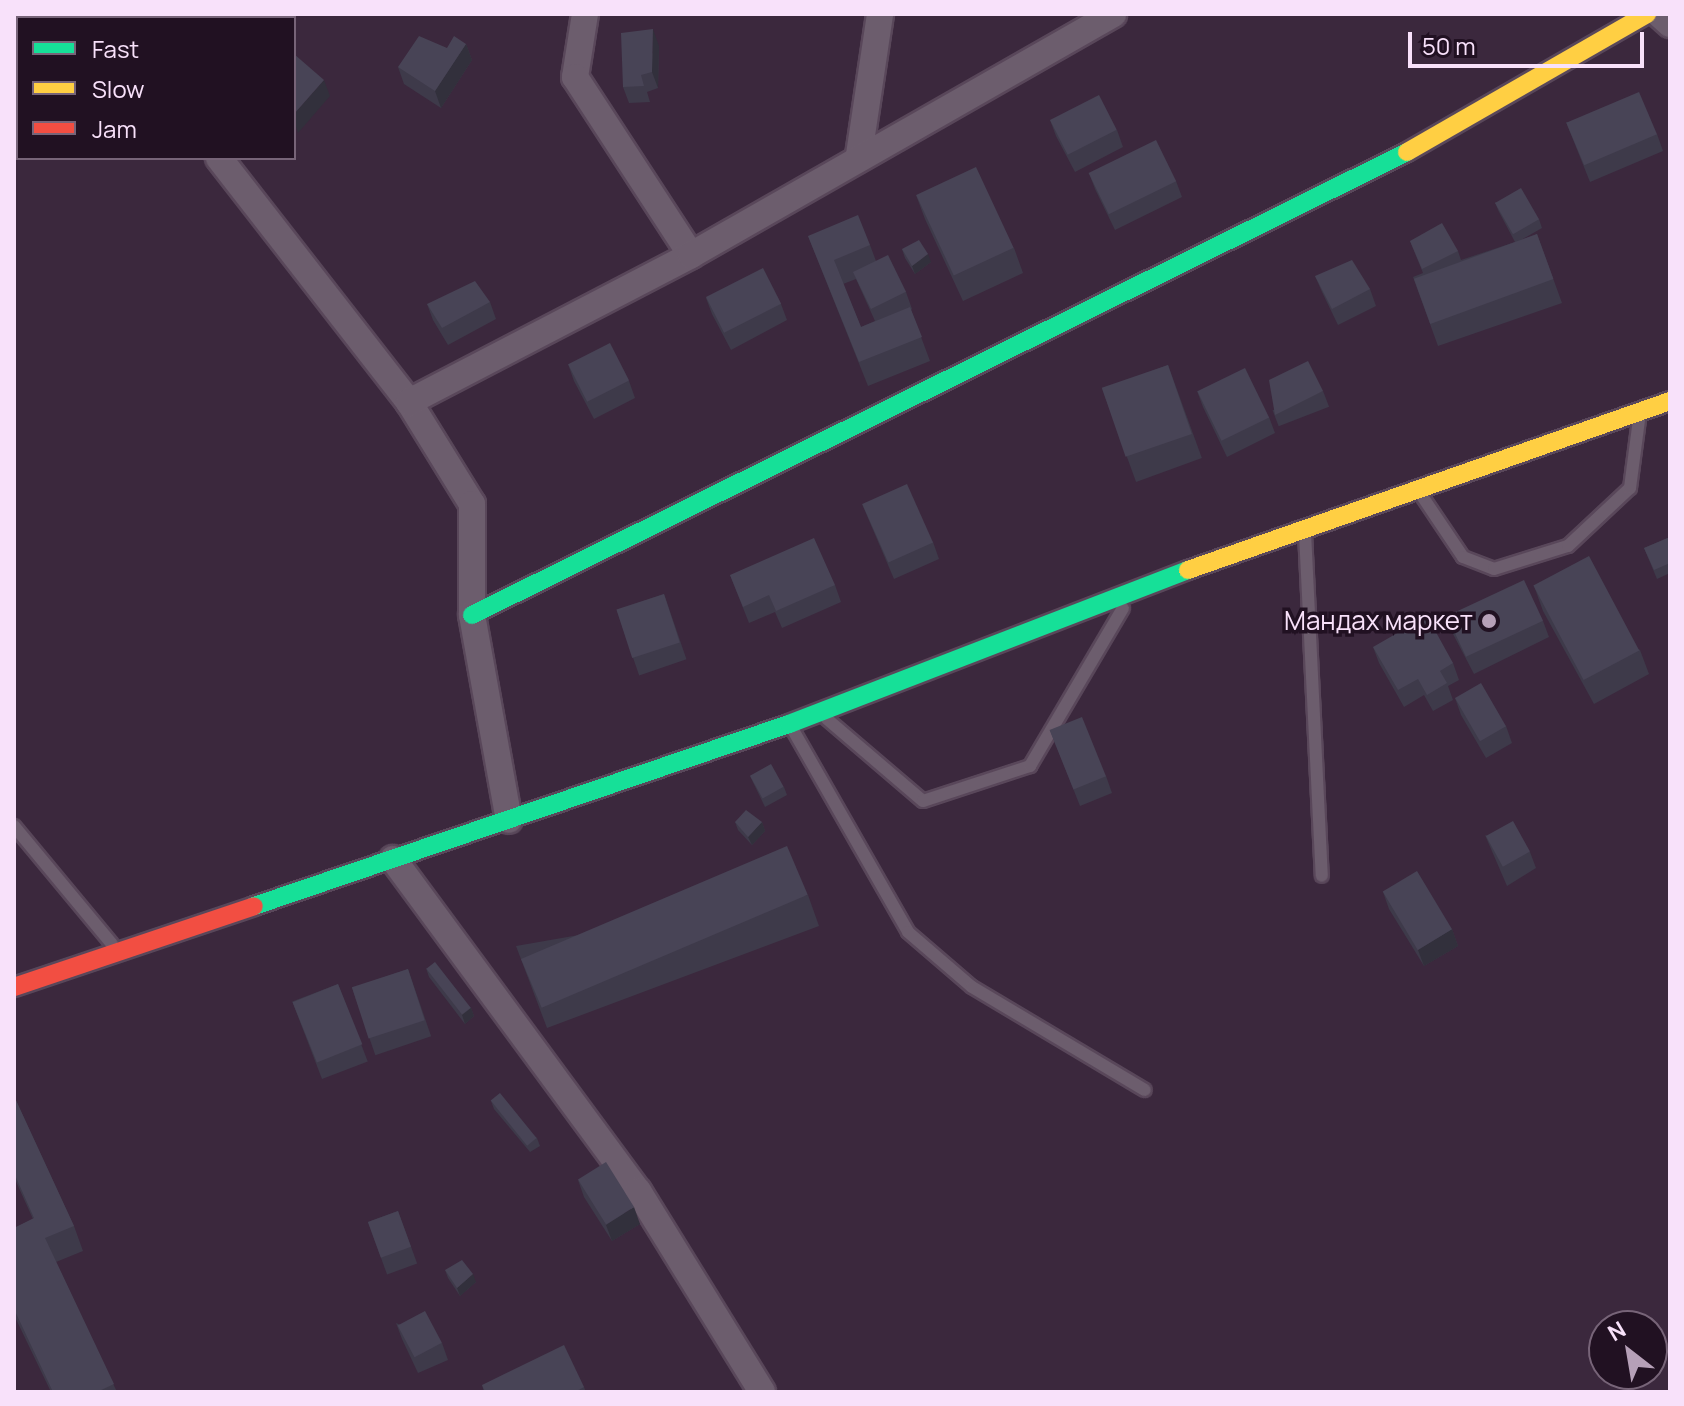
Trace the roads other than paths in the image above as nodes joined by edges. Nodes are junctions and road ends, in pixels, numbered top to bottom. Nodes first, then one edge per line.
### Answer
1 (585, 14) edge
2 (880, 14) edge
3 (1113, 14) edge
4 (1647, 14) edge
5 (1659, 14) edge
6 (1670, 24) edge
7 (859, 155) junction
8 (221, 160) edge
9 (691, 255) junction
10 (1670, 401) edge
11 (409, 402) junction
12 (1640, 411) junction
13 (1417, 487) junction
14 (1304, 525) junction
15 (1132, 591) junction
16 (472, 615) junction
17 (819, 712) junction
18 (789, 724) junction
19 (509, 820) junction
20 (14, 826) edge
21 (393, 859) junction
22 (1322, 876) dead end
23 (117, 950) junction
24 (14, 987) edge
25 (1145, 1090) dead end
26 (762, 1392) edge

1 - 9 street
2 - 7 street
3 - 7 street
4 - 16 main road
5 - 6 street
7 - 9 street
8 - 11 street
9 - 11 street
10 - 12 main road
11 - 16 street
12 - 13 main road
12 - 13 lane
13 - 14 main road
14 - 15 main road
14 - 22 lane
15 - 17 main road
15 - 17 lane
16 - 19 street
17 - 18 main road
18 - 19 main road
18 - 25 lane
19 - 21 main road
20 - 23 lane
21 - 23 main road
21 - 26 street
23 - 24 main road

